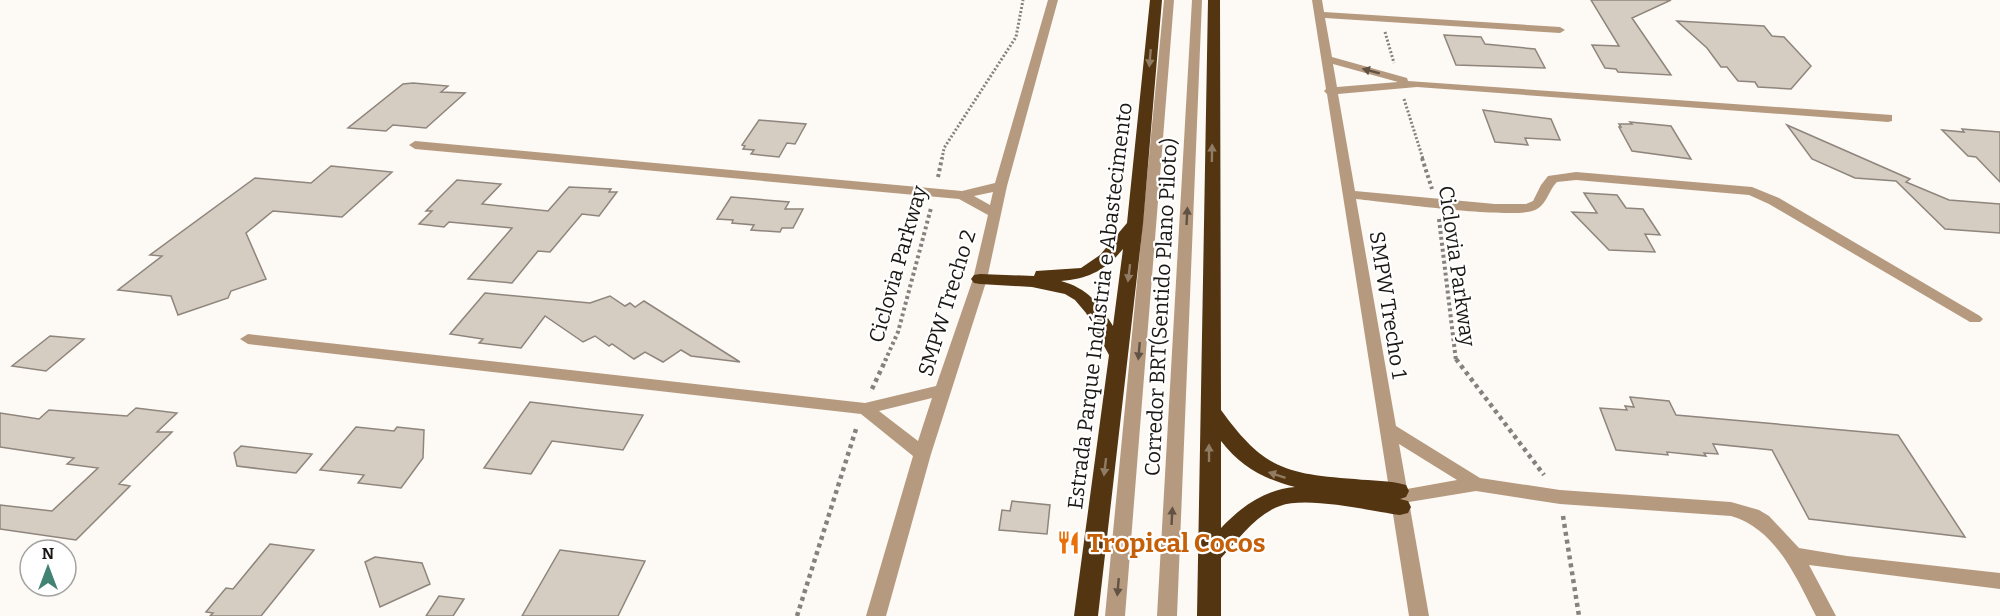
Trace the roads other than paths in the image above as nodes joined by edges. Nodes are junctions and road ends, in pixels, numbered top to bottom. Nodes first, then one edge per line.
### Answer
1 (1053, 0) edge
2 (1156, 0) edge
3 (1169, 0) edge
4 (1197, 0) edge
5 (1214, 0) edge
6 (1318, 8) edge
7 (1560, 30) dead end
8 (1325, 58) junction
9 (1399, 82) junction
10 (1330, 91) junction
11 (1887, 118) dead end
12 (415, 145) dead end
13 (1001, 186) junction
14 (1349, 194) junction
15 (962, 195) junction
16 (994, 213) junction
17 (1135, 224) junction
18 (981, 274) junction
19 (1975, 319) dead end
20 (248, 339) dead end
21 (1119, 356) junction
22 (942, 390) junction
23 (864, 409) junction
24 (1209, 409) junction
25 (1387, 428) junction
26 (922, 454) junction
27 (1476, 484) junction
28 (1399, 498) junction
29 (1794, 555) junction
30 (1209, 556) junction
31 (2000, 580) edge
32 (876, 616) edge
33 (1086, 616) edge
34 (1115, 616) edge
35 (1167, 616) edge
36 (1209, 616) edge
37 (1419, 616) edge
38 (1826, 616) edge

1 - 13 street, SMPW Trecho 2
2 -> 17 highway, Estrada Parque Indústria e Abastecimento
3 -> 34 street
35 -> 4 street, Corredor BRT(Sentido Plano Piloto)
24 -> 5 highway
6 - 7 street
6 - 8 street, SMPW Trecho 1
9 -> 8 street
8 - 10 street, SMPW Trecho 1
9 - 10 street
9 - 11 street
10 - 14 street, SMPW Trecho 1
12 - 15 street
13 - 15 street
13 - 16 street, SMPW Trecho 2
14 - 19 street
14 - 25 street, SMPW Trecho 1
15 - 16 street
16 - 18 street, SMPW Trecho 2
17 - 18 highway
17 -> 21 highway, Estrada Parque Indústria e Abastecimento
18 - 21 highway
18 - 22 street, SMPW Trecho 2
20 - 23 street
21 -> 33 highway, Estrada Parque Indústria e Abastecimento
22 - 23 street
22 - 26 street, SMPW Trecho 2
23 - 26 street
28 -> 24 highway
30 -> 24 highway
25 - 27 street
25 - 28 street, SMPW Trecho 1
26 - 32 street, SMPW Trecho 2
27 - 28 street
27 - 29 street
28 - 30 highway
28 - 37 street, SMPW Trecho 1
29 - 31 street
29 - 38 street
30 - 36 highway

